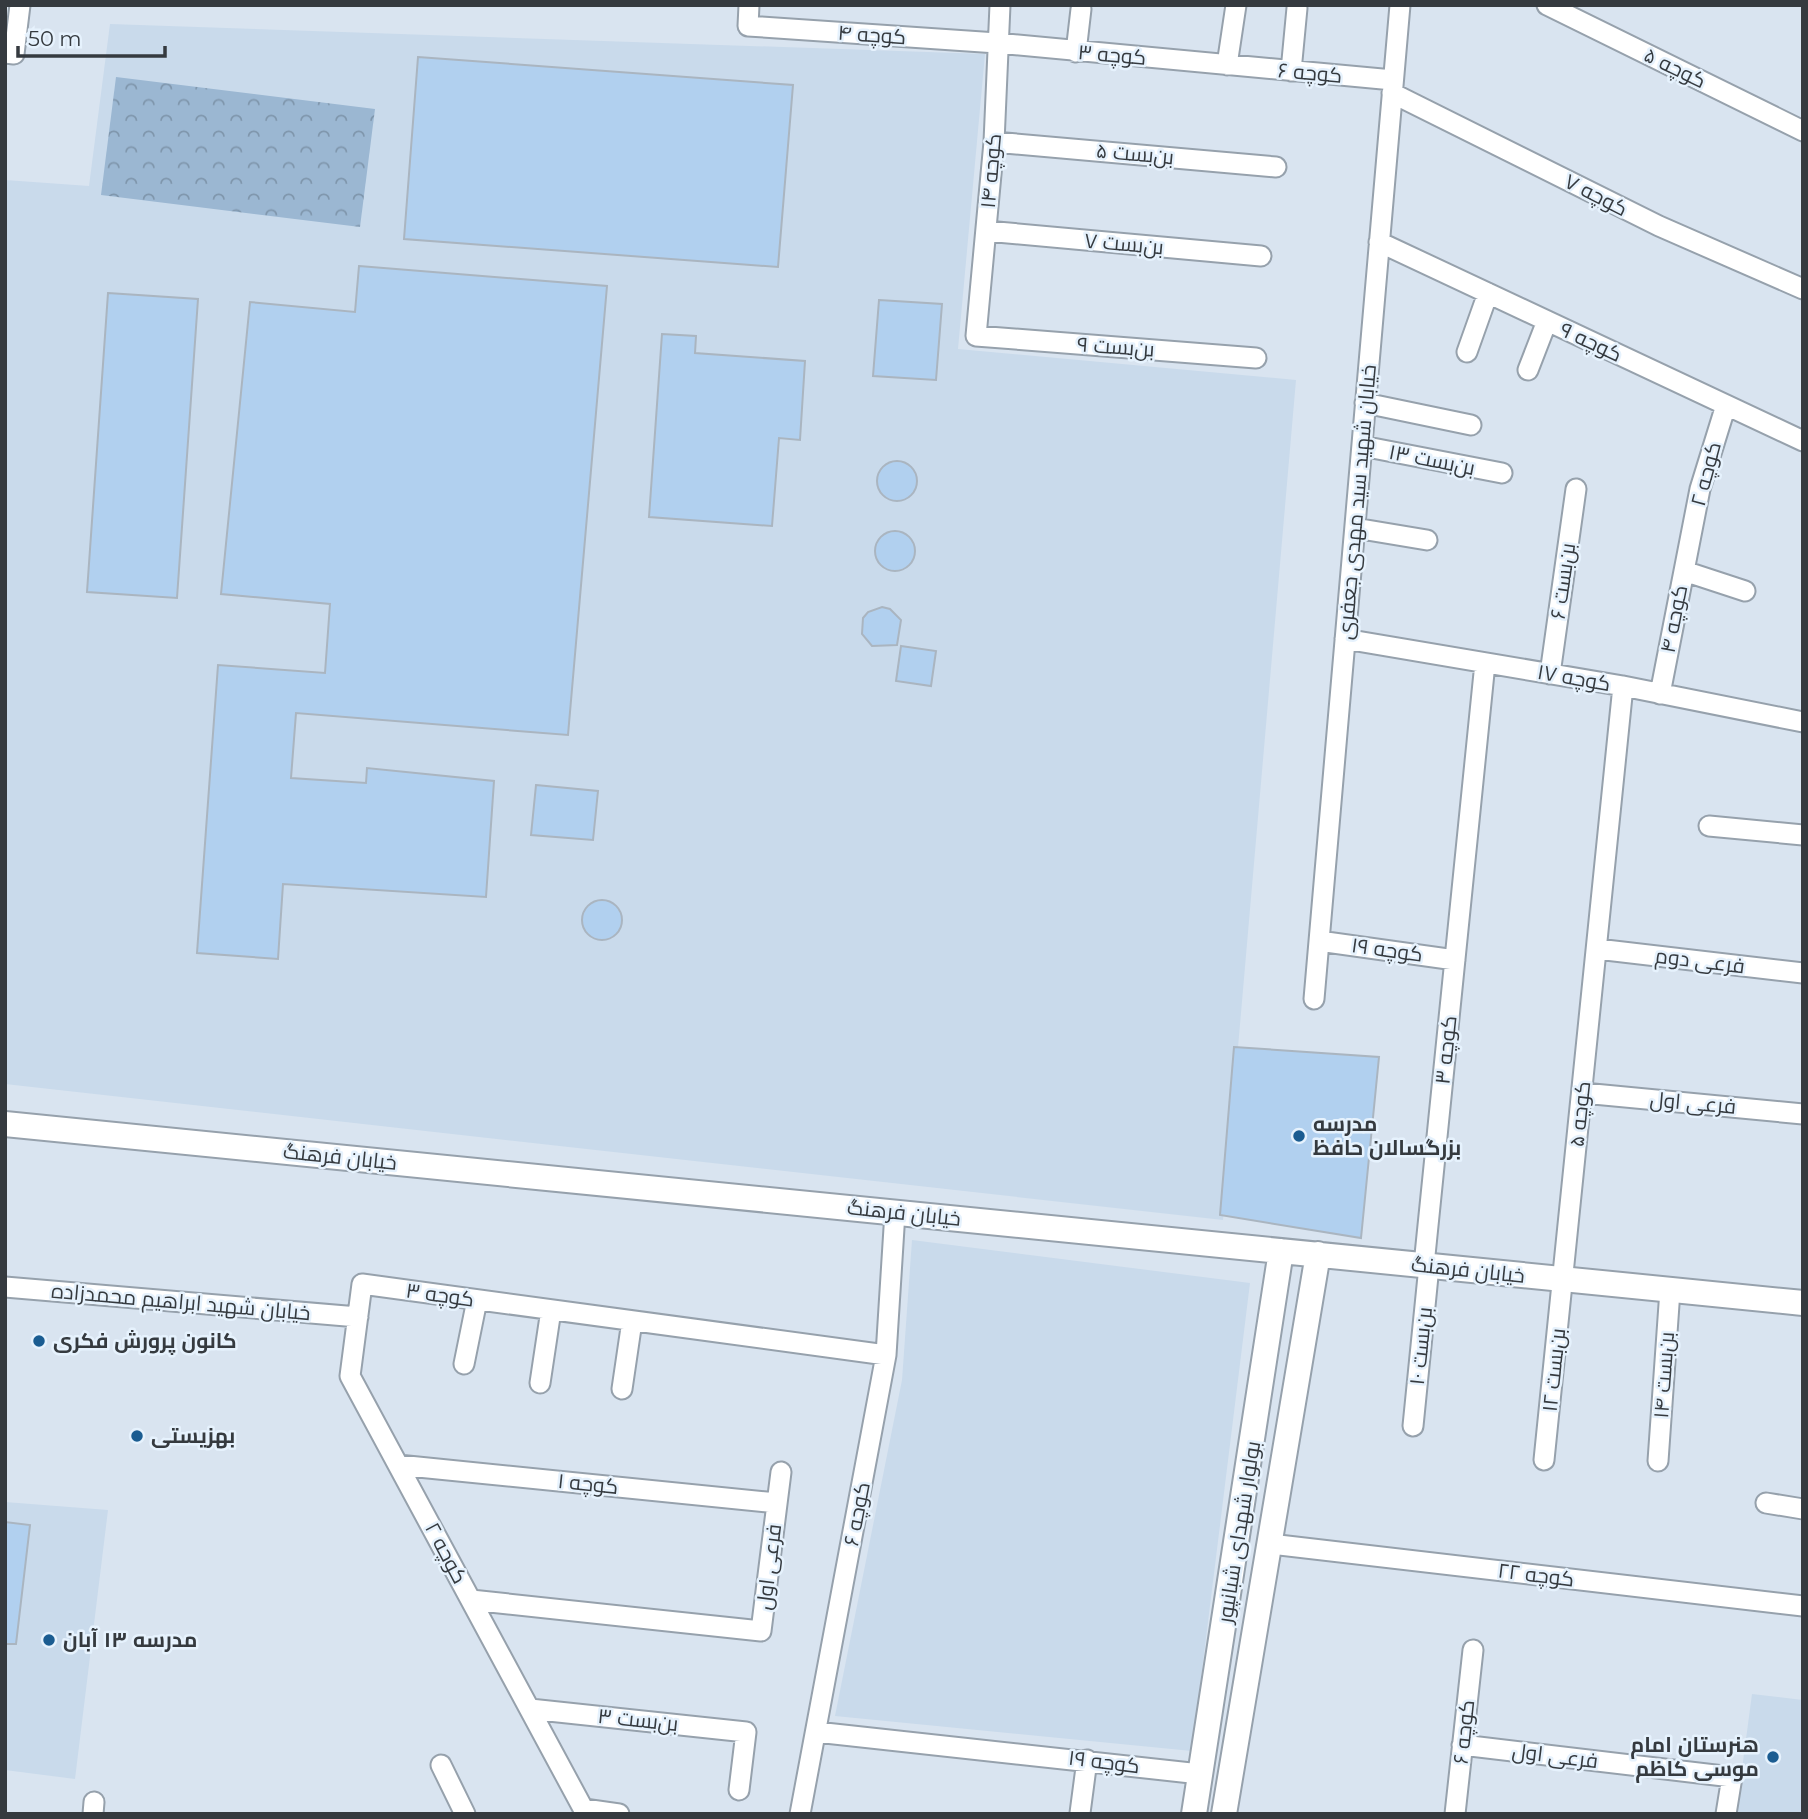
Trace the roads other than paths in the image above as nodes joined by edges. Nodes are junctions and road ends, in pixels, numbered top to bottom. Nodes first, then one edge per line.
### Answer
1 (20, 5) edge
2 (750, 5) edge
3 (1000, 5) edge
4 (1236, 5) edge
5 (1400, 5) edge
6 (1547, 5) edge
7 (1297, 8) dead end
8 (1080, 9) dead end
9 (997, 43) junction
10 (1076, 52) junction
11 (5, 53) edge
12 (1227, 65) junction
13 (1290, 71) junction
14 (1392, 86) junction
15 (1803, 131) edge
16 (994, 142) junction
17 (1276, 167) dead end
18 (986, 231) junction
19 (1379, 242) junction
20 (1261, 257) dead end
21 (1803, 289) edge
22 (1488, 293) junction
23 (1547, 321) junction
24 (976, 336) joint
25 (1466, 352) dead end
26 (1256, 358) dead end
27 (1528, 370) dead end
28 (1365, 402) junction
29 (1726, 405) junction
30 (1471, 425) dead end
31 (1803, 441) edge
32 (1362, 446) junction
33 (1502, 473) dead end
34 (1576, 489) dead end
35 (1355, 528) junction
36 (1427, 540) dead end
37 (1689, 545) joint
38 (1684, 571) junction
39 (1745, 591) dead end
40 (1345, 639) junction
41 (1485, 663) junction
42 (1550, 674) junction
43 (1623, 686) junction
44 (1660, 694) junction
45 (1803, 722) edge
46 (1709, 827) dead end
47 (1803, 835) edge
48 (1319, 941) junction
49 (1597, 949) junction
50 (1455, 960) junction
51 (1803, 973) edge
52 (1314, 999) dead end
53 (1583, 1093) junction
54 (1803, 1114) edge
55 (5, 1124) edge
56 (895, 1212) junction
57 (1281, 1251) junction
58 (1318, 1254) junction
59 (1426, 1265) junction
60 (1564, 1279) junction
61 (5, 1287) edge
62 (1670, 1290) junction
63 (477, 1300) junction
64 (1803, 1303) edge
65 (551, 1310) junction
66 (358, 1317) junction
67 (1272, 1320) junction
68 (632, 1321) junction
69 (1306, 1324) junction
70 (886, 1355) junction
71 (464, 1364) dead end
72 (540, 1383) dead end
73 (622, 1389) dead end
74 (1413, 1426) dead end
75 (1544, 1460) dead end
76 (1657, 1461) dead end
77 (398, 1465) junction
78 (780, 1472) dead end
79 (777, 1503) junction
80 (1766, 1503) dead end
81 (1803, 1509) edge
82 (1270, 1544) junction
83 (471, 1600) junction
84 (1803, 1606) edge
85 (761, 1631) joint
86 (1473, 1650) dead end
87 (530, 1709) junction
88 (816, 1732) junction
89 (1462, 1745) junction
90 (1087, 1760) junction
91 (441, 1765) dead end
92 (1200, 1774) junction
93 (739, 1790) dead end
94 (585, 1811) edge
95 (1080, 1813) edge
96 (466, 1814) edge
97 (619, 1814) edge
98 (800, 1814) edge
99 (1194, 1814) edge
100 (1224, 1814) edge
101 (1455, 1814) edge
102 (1726, 1814) edge

1 - 11 street
2 - 9 street, کوچه ۴
3 - 9 street, کوچه ۱۴
4 - 12 street
5 - 14 street, خیابان شهید سید مهدی جعفری
6 - 15 street, کوچه ۵
7 - 13 street
8 - 10 street
9 - 10 street, کوچه ۳
9 - 16 street, کوچه ۱۴
10 - 12 street, کوچه ۳
12 - 13 street, کوچه ۶
13 - 14 street, کوچه ۶
14 - 19 street, خیابان شهید سید مهدی جعفری
14 - 21 street, کوچه ۷
16 - 17 street, بن‌بست ۵
16 - 18 street, کوچه ۱۴
18 - 20 street, بن‌بست ۷
18 - 24 street, کوچه ۱۴
19 - 22 street, کوچه ۹
19 - 28 street, خیابان شهید سید مهدی جعفری
22 - 23 street, کوچه ۹
22 - 25 street
23 - 27 street
23 - 29 street, کوچه ۹
24 - 26 street, بن‌بست ۹
28 - 30 street
28 - 32 street, خیابان شهید سید مهدی جعفری
29 - 31 street, کوچه ۹
29 - 37 street, کوچه ۲
32 - 33 street, بن‌بست ۱۳
32 - 35 street, خیابان شهید سید مهدی جعفری
34 - 42 street, بن‌بست ۶
35 - 36 street
35 - 40 street, خیابان شهید سید مهدی جعفری
37 - 38 street, کوچه ۴
38 - 39 street
38 - 44 street, کوچه ۴
40 - 41 street, کوچه ۱۷
40 - 48 street, خیابان شهید سید مهدی جعفری
41 - 42 street, کوچه ۱۷
41 - 50 street
42 - 43 street, کوچه ۱۷
43 - 44 street, کوچه ۱۷
43 - 49 street
44 - 45 street, کوچه ۱۷
46 - 47 street
48 - 50 street, کوچه ۱۹
48 - 52 street, خیابان شهید سید مهدی جعفری
49 - 51 street, فرعی دوم
49 - 53 street, کوچه ۵
50 - 59 street, کوچه ۳
53 - 54 street, فرعی اول
53 - 60 street, کوچه ۵
55 - 56 street, خیابان فرهنگ
56 - 57 street, خیابان فرهنگ
56 - 70 street, کوچه ۶
57 - 58 street, خیابان فرهنگ
57 - 67 street, بولوار شهدای شبانپور
58 - 59 street, خیابان فرهنگ
58 - 69 street, بولوار شهدای شبانپور
59 - 60 street, خیابان فرهنگ
59 - 74 street, بن‌بست ۱۰
60 - 62 street, خیابان فرهنگ
60 - 75 street, بن‌بست ۱۲
61 - 66 street, خیابان شهید ابراهیم محمدزاده
62 - 64 street, خیابان فرهنگ
62 - 76 street, بن‌بست ۱۴
63 - 65 street, کوچه ۳
63 - 66 street, کوچه ۳
63 - 71 street
65 - 68 street
65 - 72 street
66 - 77 street, کوچه ۲
67 - 69 street
67 - 92 street, بولوار شهدای شبانپور
68 - 70 street
68 - 73 street
69 - 82 street, بولوار شهدای شبانپور
70 - 88 street, کوچه ۶
77 - 79 street, کوچه ۱
77 - 83 street, کوچه ۲
78 - 79 street, فرعی اول
79 - 85 street, فرعی اول
80 - 81 street
82 - 84 street, کوچه ۲۲
82 - 100 street, بولوار شهدای شبانپور
83 - 85 street, کوچه ۲
83 - 87 street
86 - 89 street, کوچه ۶
87 - 93 street, بن‌بست ۳
87 - 94 street
88 - 90 street, کوچه ۱۹
88 - 98 street, کوچه ۶
89 - 101 street, کوچه ۶
89 - 102 street, فرعی اول
90 - 92 street, کوچه ۱۹
90 - 95 street
91 - 96 street
92 - 99 street, بولوار شهدای شبانپور
94 - 97 street

